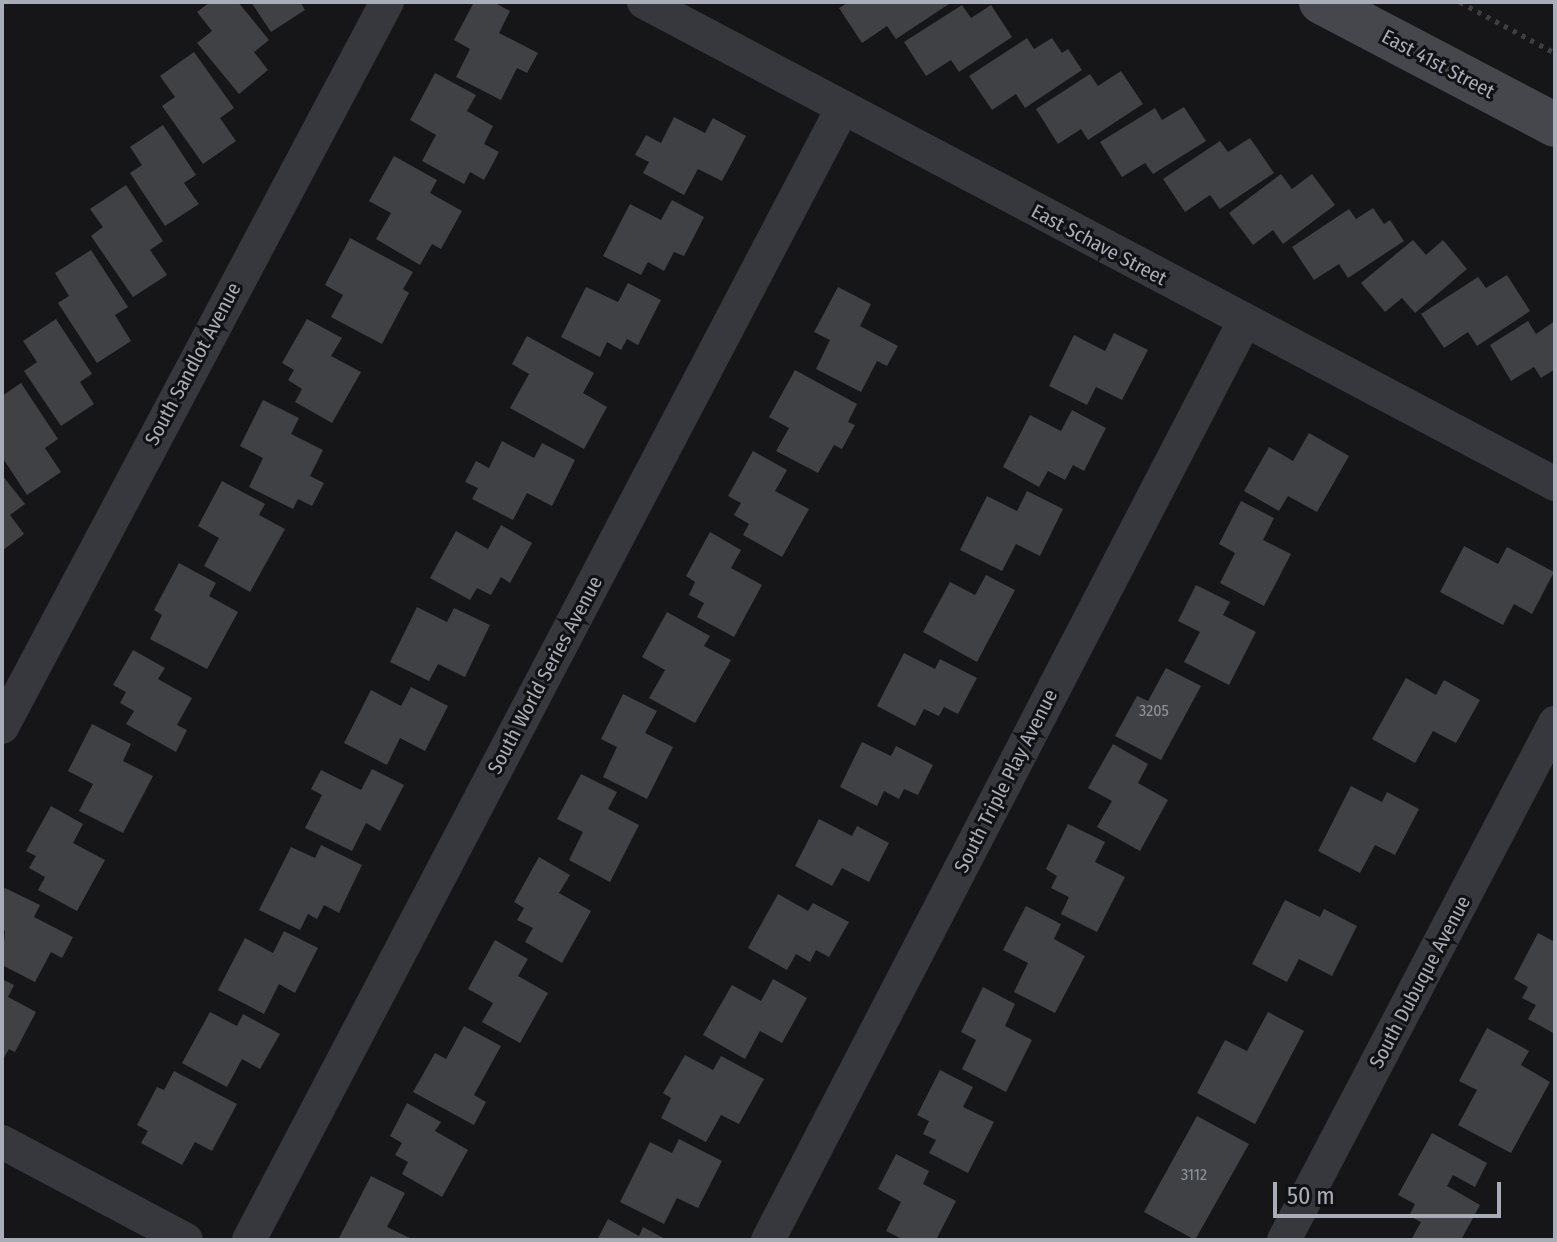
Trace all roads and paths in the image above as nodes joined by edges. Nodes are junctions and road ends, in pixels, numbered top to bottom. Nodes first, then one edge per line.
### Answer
1 (387, 2) edge
2 (644, 2) edge
3 (1321, 2) edge
4 (1460, 2) edge
5 (1555, 53) edge
6 (842, 109) junction
7 (1555, 125) edge
8 (1244, 322) junction
9 (1555, 484) edge
10 (1555, 723) edge
11 (2, 727) edge
12 (2, 1142) edge
13 (186, 1240) edge
14 (249, 1240) edge
15 (768, 1240) edge
16 (1284, 1240) edge

1 - 11 street, South Sandlot Avenue
2 - 6 street, East Schave Street
3 - 7 main road, East 41st Street
4 - 5 path
6 - 8 street, East Schave Street
6 - 14 street, South World Series Avenue
8 - 9 street, East Schave Street
8 - 15 street, South Triple Play Avenue
10 - 16 street, South Dubuque Avenue
12 - 13 street

